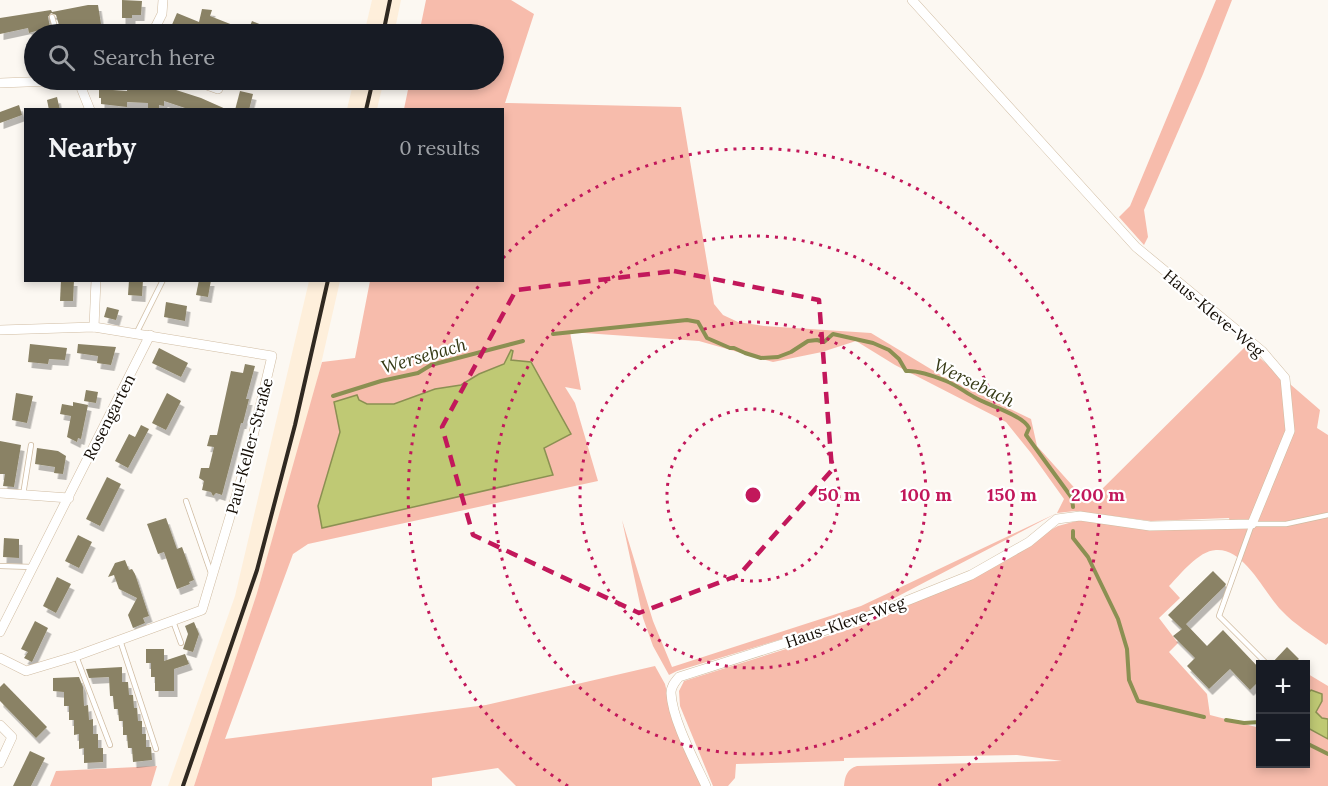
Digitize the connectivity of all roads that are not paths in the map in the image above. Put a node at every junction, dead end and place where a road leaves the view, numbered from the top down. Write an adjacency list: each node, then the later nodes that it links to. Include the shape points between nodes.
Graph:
1 (163, 0): 5 (street)
2 (912, 0): 22 (street, Haus-Kleve-Weg, via 1136,247 1262,351 1285,378 1290,430)
3 (52, 17): 4 (lane)
4 (54, 24)
5 (157, 24)
6 (24, 81): 7 (street)
7 (0, 82)
8 (83, 90): 9 (street)
9 (89, 108)
10 (96, 282): 12 (street)
11 (162, 282): 14 (lane)
12 (94, 327): 13 (street, Paul-Keller-Straße); 14 (street, Paul-Keller-Straße)
13 (0, 330)
14 (136, 333): 15 (street, Paul-Keller-Straße)
15 (150, 335): 19 (street, Rosengarten); 25 (street, Paul-Keller-Straße, via 272,356)
16 (31, 445): 18 (lane)
17 (0, 493): 18 (street)
18 (23, 495): 19 (street)
19 (69, 498): 24 (street, Rosengarten)
20 (186, 501): 25 (lane)
21 (1328, 515): 22 (lane, via 1286,524)
22 (1252, 524): 32 (lane, via 1219,616); 37 (street, Haus-Kleve-Weg, via 1150,525 1080,516 1057,519 1029,542 971,575 864,618 679,677 671,692 675,713)
23 (0, 566): 24 (lane)
24 (33, 567): 27 (street, Rosengarten)
25 (213, 578): 26 (street, Paul-Keller-Straße, via 202,610)
26 (173, 621): 28 (street, Paul-Keller-Straße); 29 (lane)
27 (0, 632)
28 (120, 640): 30 (street, Paul-Keller-Straße); 35 (lane)
29 (181, 643)
30 (76, 656): 31 (street, Paul-Keller-Straße, via 26,671); 34 (lane)
31 (0, 658)
32 (1263, 660)
33 (0, 725): 36 (street, via 12,737)
34 (110, 745)
35 (156, 749)
36 (0, 763)
37 (706, 786)

